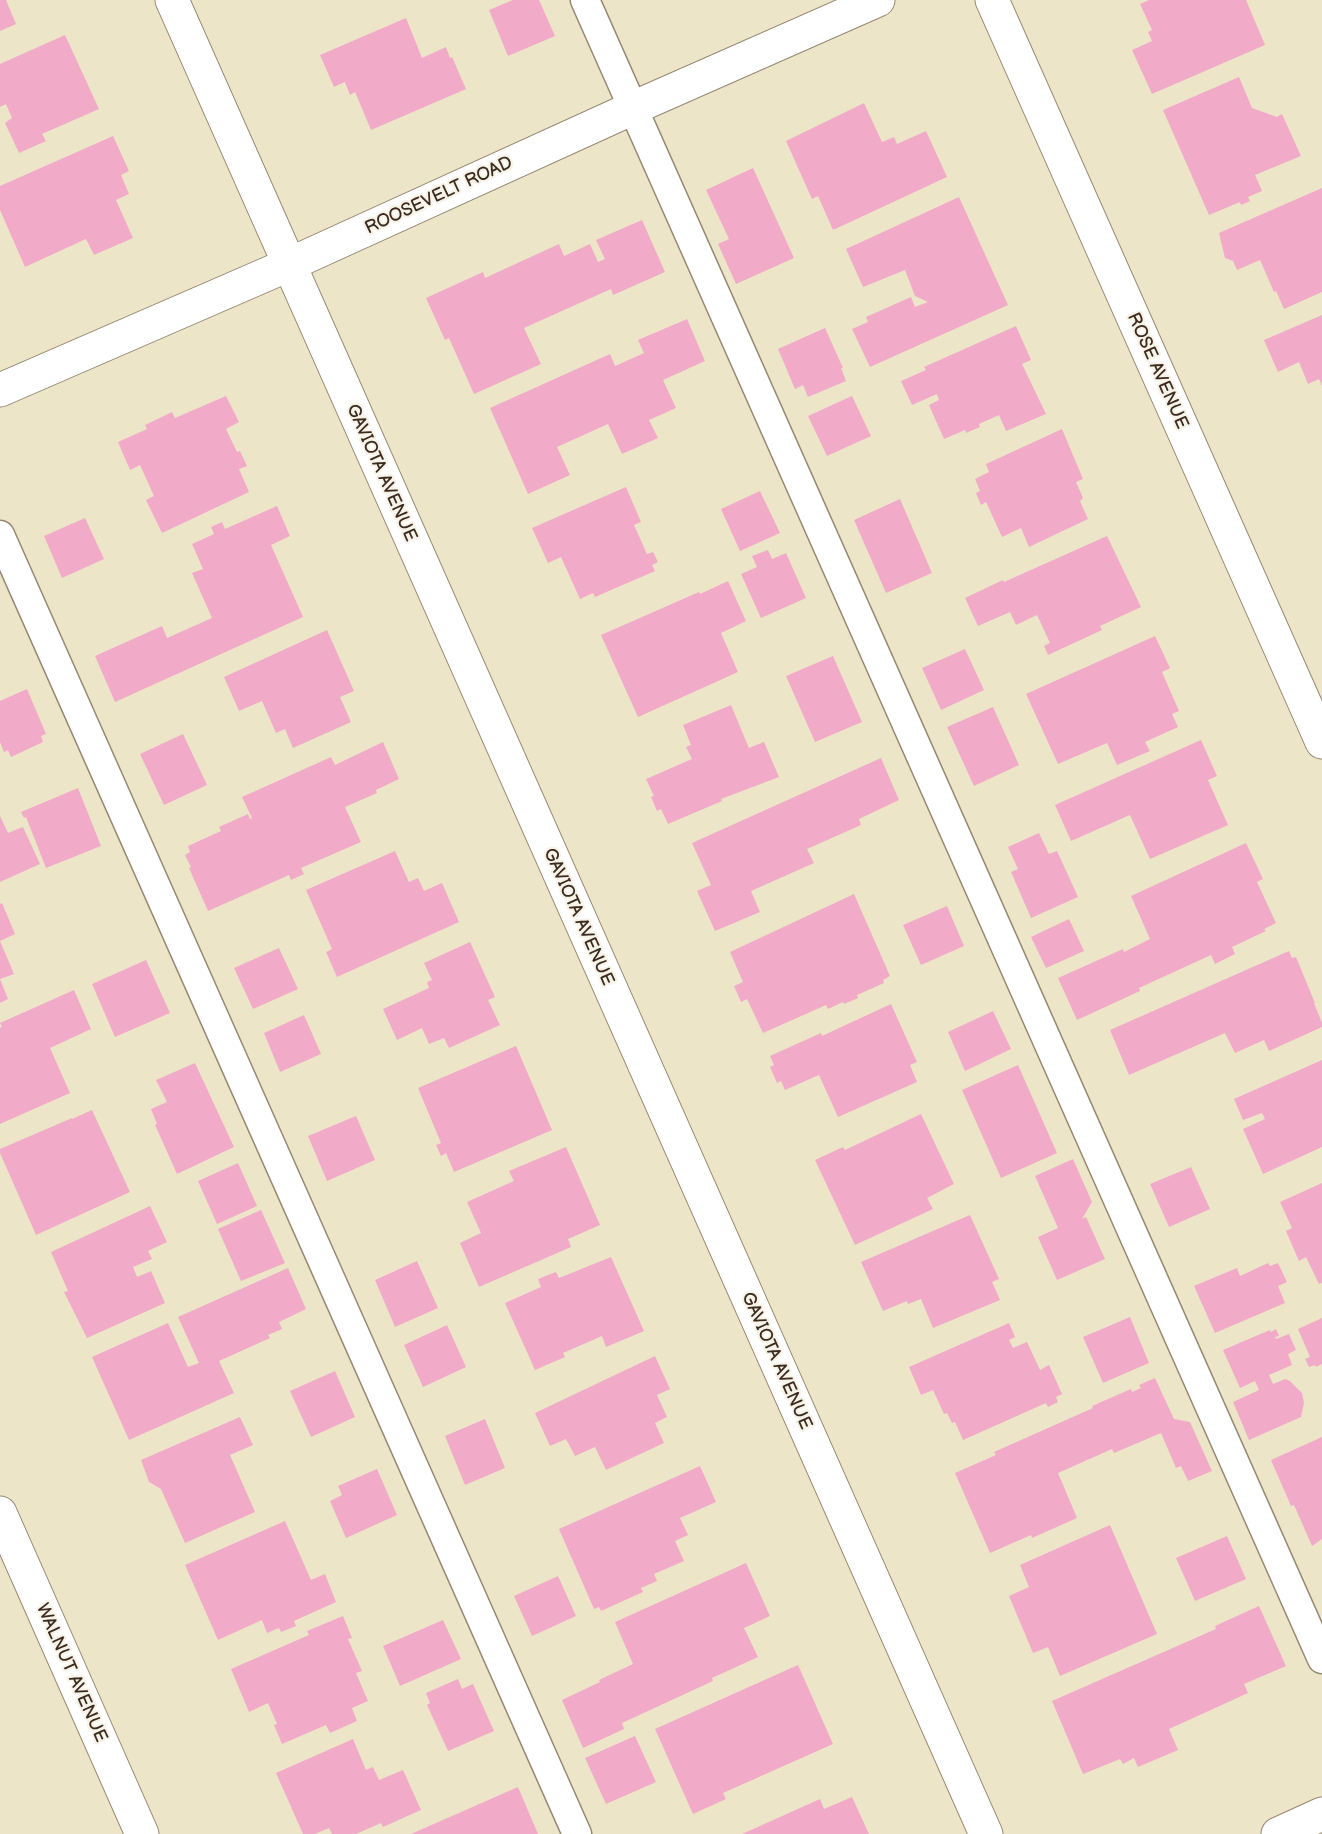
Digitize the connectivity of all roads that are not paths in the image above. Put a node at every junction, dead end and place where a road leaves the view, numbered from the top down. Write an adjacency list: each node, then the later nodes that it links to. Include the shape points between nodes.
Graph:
1 (172, 0): 6 (street, GAVIOTA AVENUE)
2 (585, 0): 5 (lane)
3 (878, 0): 5 (street, ROOSEVELT ROAD)
4 (993, 0): 9 (street, ROSE AVENUE)
5 (633, 108): 6 (street, ROOSEVELT ROAD); 11 (lane)
6 (288, 265): 7 (street, ROOSEVELT ROAD); 15 (street, GAVIOTA AVENUE)
7 (0, 390)
8 (0, 535): 14 (lane)
9 (1322, 742)
10 (0, 1512): 13 (street, WALNUT AVENUE)
11 (1322, 1659)
12 (1322, 1814): 16 (street)
13 (142, 1834)
14 (577, 1834)
15 (986, 1834)
16 (1278, 1834)

